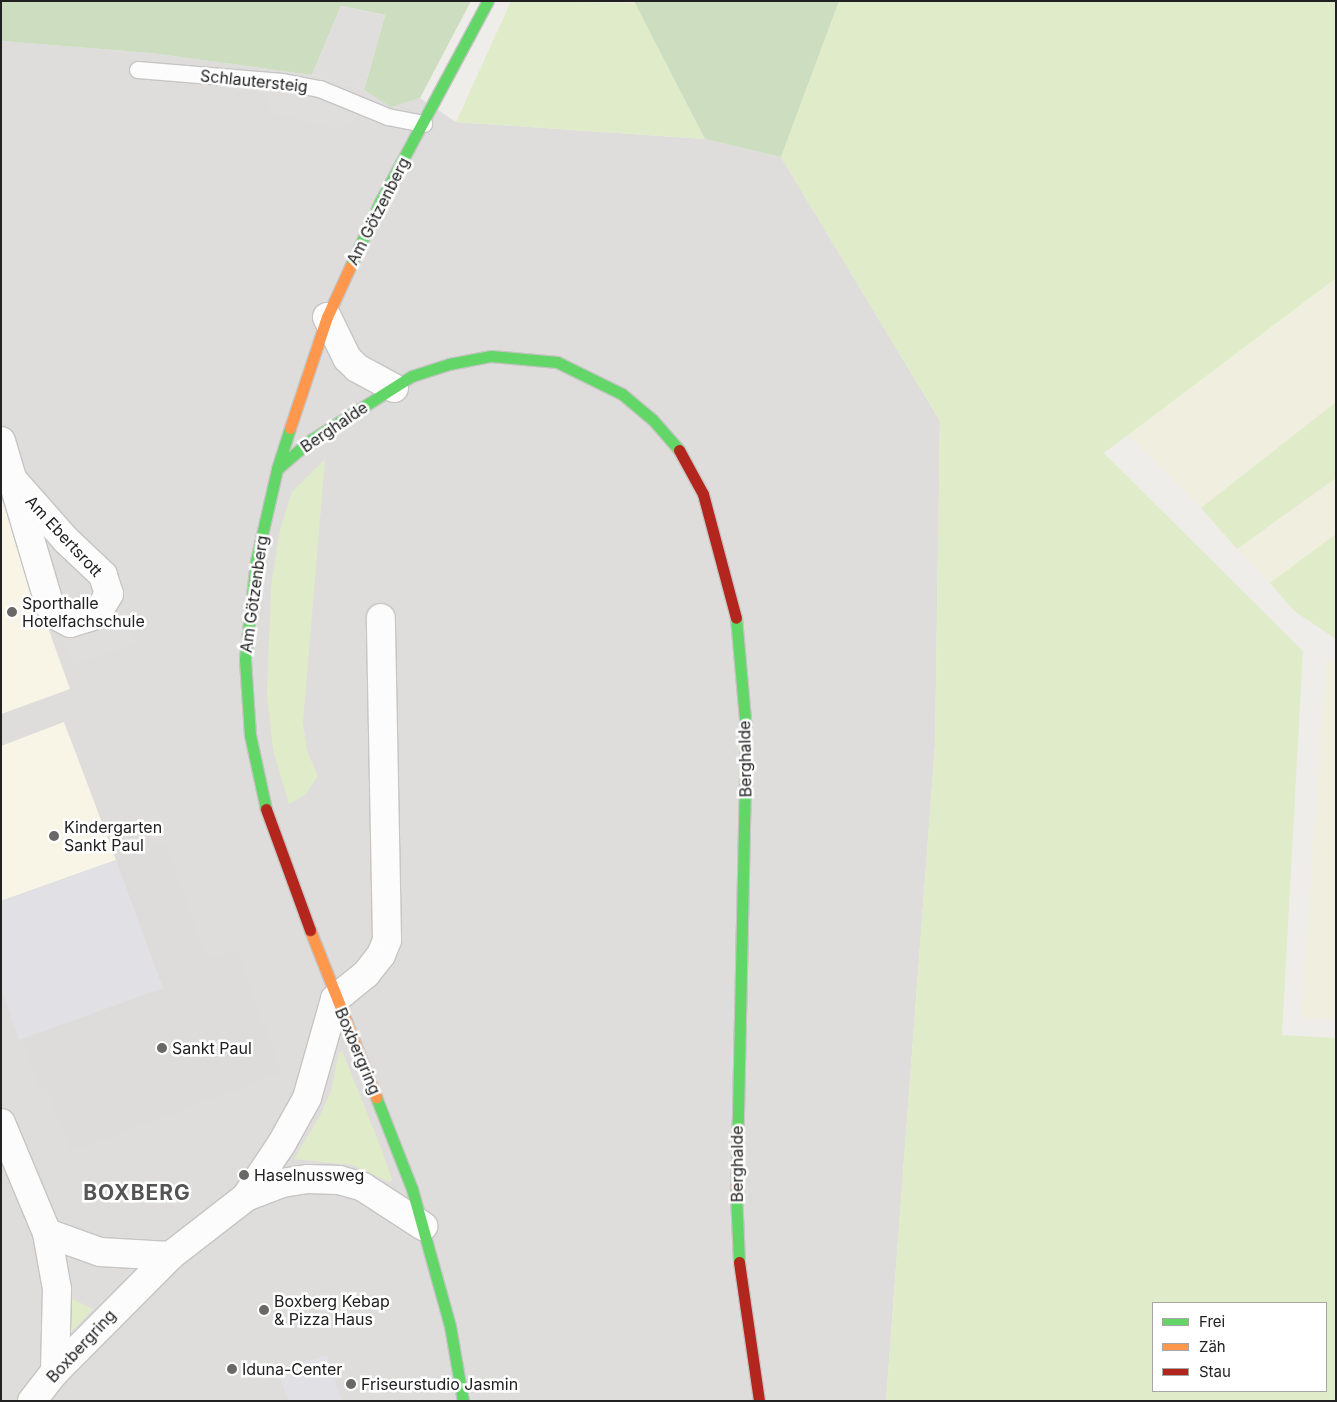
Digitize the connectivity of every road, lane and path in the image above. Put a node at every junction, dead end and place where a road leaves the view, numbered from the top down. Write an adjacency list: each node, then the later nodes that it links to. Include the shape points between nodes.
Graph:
1 (488, 1): 3 (street, Am Götzenberg)
2 (138, 70): 3 (lane, Schlautersteig, via 283,82 320,89 388,117)
3 (424, 124): 4 (street, Am Götzenberg, via 380,202)
4 (327, 317): 5 (street, Berghalde, via 347,358 357,368); 7 (street, Am Götzenberg)
5 (394, 388): 7 (street, Berghalde, via 311,440); 19 (street, Berghalde, via 412,376 449,364 491,356 557,362 621,392 653,420 679,451 703,494 730,585 738,626 746,731 736,1193 740,1273)
6 (1, 441): 8 (street, Am Ebertsrott)
7 (277, 470): 10 (street, Am Götzenberg, via 256,561 246,634 250,735 264,802)
8 (13, 480): 8 (street, Am Ebertsrott, via 55,615 70,622 100,611 109,594 103,575 66,540)
9 (380, 618): 10 (street, via 387,940 381,956 366,974)
10 (335, 999): 12 (street, Boxbergring, via 307,1098 282,1143); 13 (street, Boxbergring, via 388,1124)
11 (1, 1123): 14 (street)
12 (246, 1196): 13 (street, Boxbergring, via 282,1183 308,1179 338,1180 363,1187); 15 (street, Boxbergring)
13 (423, 1226): 18 (street, Boxbergring, via 450,1326)
14 (47, 1233): 15 (street, via 100,1252); 16 (street, via 57,1289)
15 (170, 1256): 16 (street, Boxbergring)
16 (55, 1372): 17 (street, Boxbergring)
17 (32, 1401)
18 (463, 1401)
19 (759, 1401)

